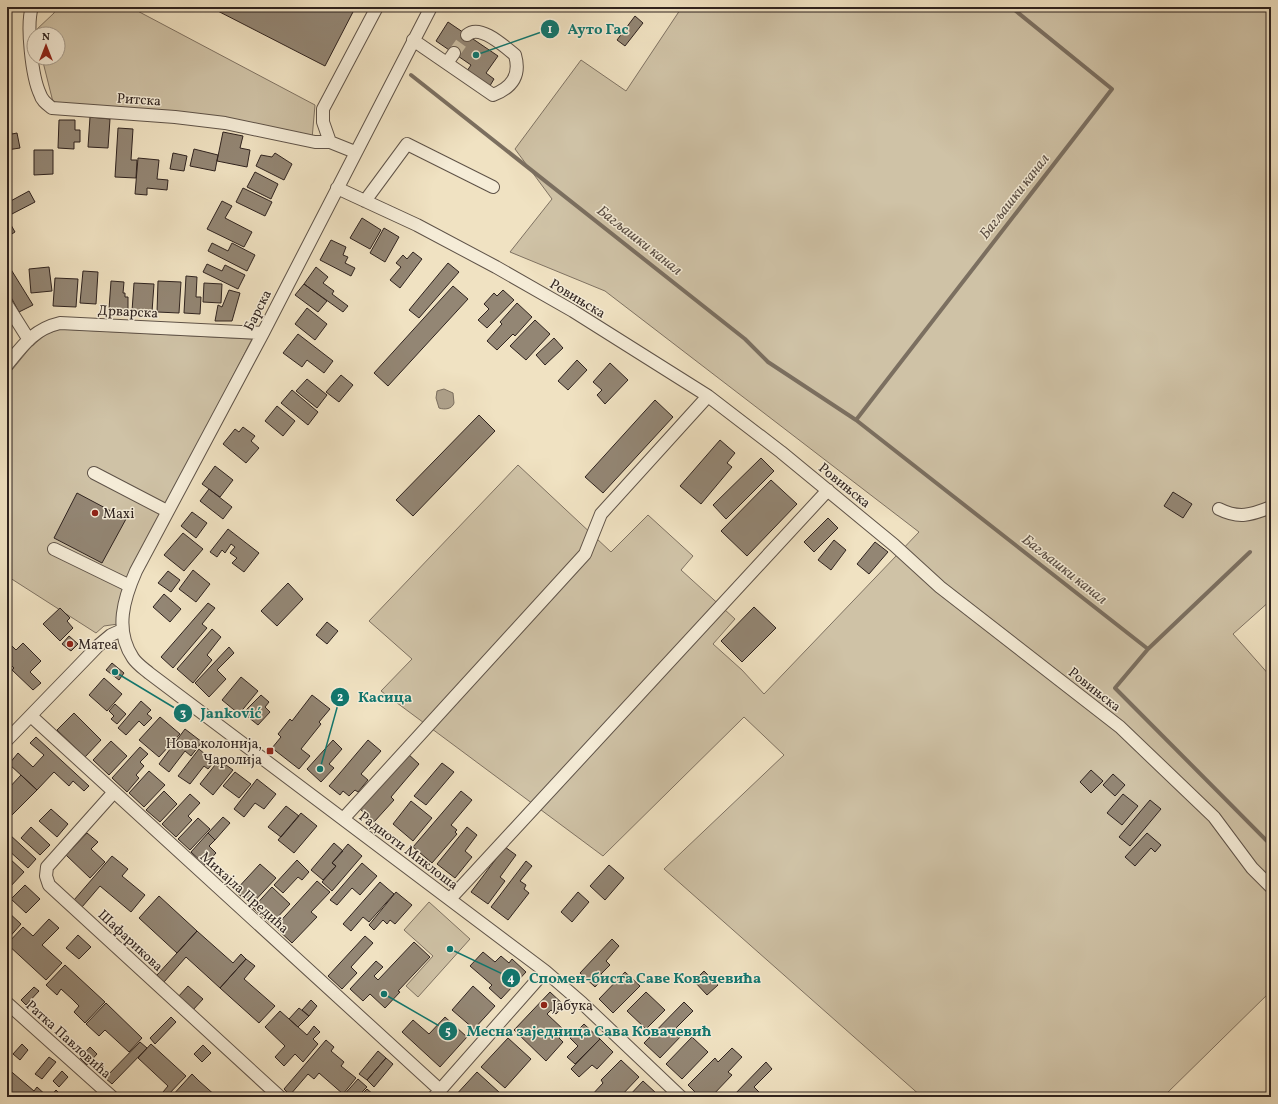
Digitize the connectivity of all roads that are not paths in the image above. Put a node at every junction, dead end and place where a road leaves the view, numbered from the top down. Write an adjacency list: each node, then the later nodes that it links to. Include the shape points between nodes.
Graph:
1 (32, 7): 6 (street, Ритска, via 29,16 30,35 36,82 44,101 52,108 225,123 315,142)
2 (377, 7): 6 (street, via 323,109 323,122)
3 (431, 7): 5 (street, Барска)
4 (467, 35): 5 (street, via 476,31 486,34 516,55 515,78 509,86 493,95 450,58)
5 (413, 40): 7 (street, Барска)
6 (330, 142): 7 (street, Ритска)
7 (355, 152): 9 (street, Барска)
8 (494, 187): 10 (street, via 407,144)
9 (337, 188): 10 (street, Ровињска); 12 (street, Барска)
10 (365, 200): 15 (street, Ровињска, via 496,267 573,311)
11 (7, 305): 13 (street)
12 (263, 333): 13 (street, Дрварска, via 60,323 41,329); 20 (street, Барска)
13 (29, 340): 14 (street, Дрварска)
14 (7, 364)
15 (708, 396): 17 (street, Ровињска); 27 (street, via 601,514 585,554)
16 (94, 473): 20 (street)
17 (828, 490): 28 (street, Ровињска, via 940,587 1120,727 1210,812 1252,868); 29 (street)
18 (1271, 507): 19 (street, via 1243,516 1230,515)
19 (1219, 509)
20 (167, 511): 22 (street, Барска)
21 (54, 549): 22 (street)
22 (130, 586): 23 (street, Барска, via 124,607)
23 (122, 630): 24 (street, via 99,645); 27 (street, Радноти Миклоша, via 133,658 149,673)
24 (31, 716): 25 (street); 26 (street, Михајла Предића)
25 (7, 740)
26 (114, 792): 32 (street, Михајла Предића); 34 (street, Шафарикова, via 47,867 49,885)
27 (343, 819): 29 (street, Радноти Миклоша)
28 (1271, 887)
29 (450, 899): 30 (street, Радноти Миклоша)
30 (545, 971): 32 (street); 35 (street, Радноти Миклоша)
31 (7, 1003): 33 (street, Ратка Павловића)
32 (437, 1094)
33 (112, 1097)
34 (280, 1097)
35 (681, 1097)

